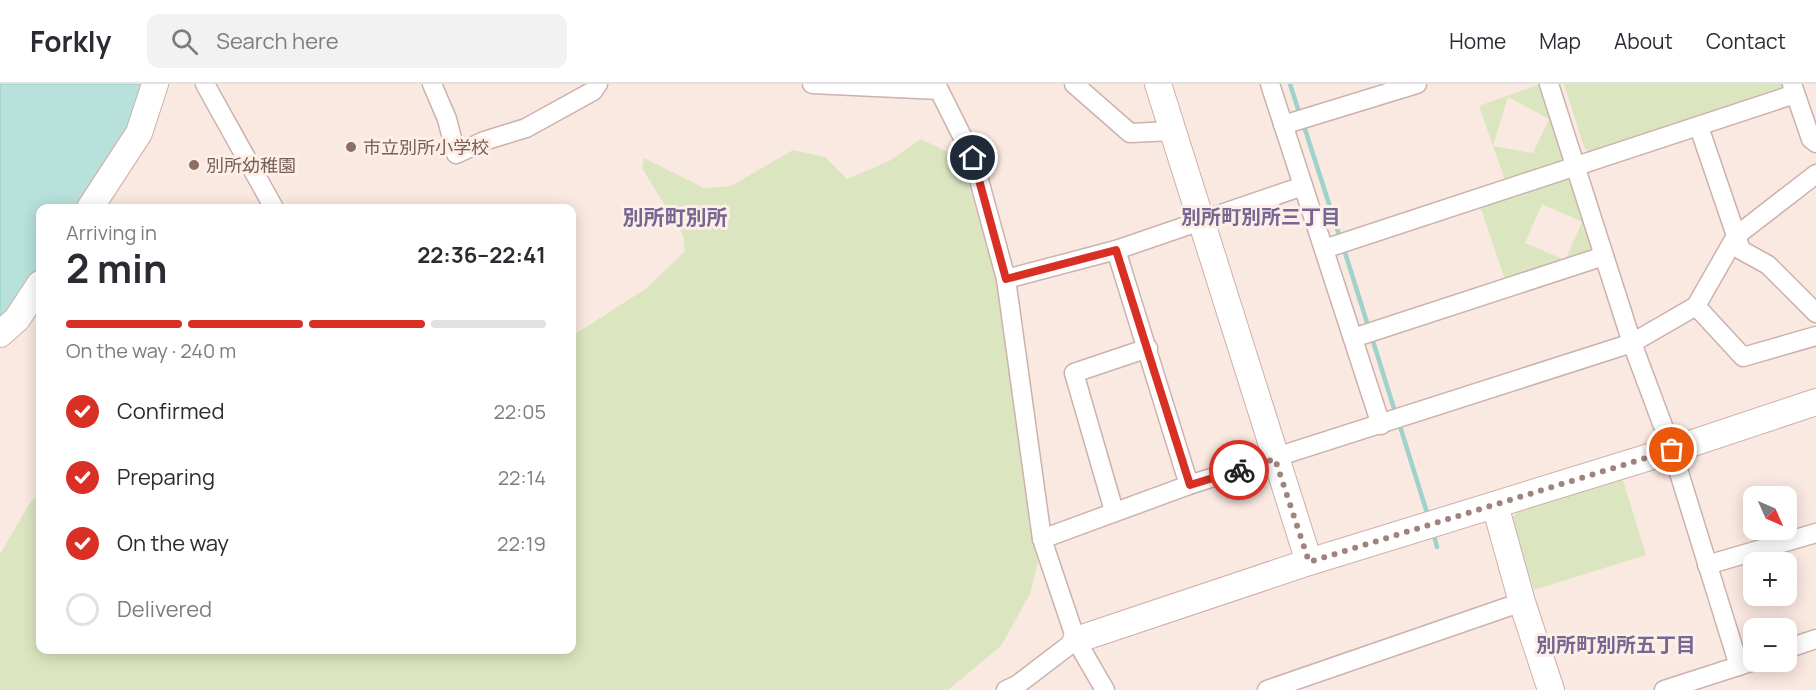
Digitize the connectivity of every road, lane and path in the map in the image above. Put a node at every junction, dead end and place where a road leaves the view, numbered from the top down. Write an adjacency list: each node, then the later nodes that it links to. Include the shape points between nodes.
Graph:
1 (155, 84): 19 (street, via 139,133)
2 (205, 84): 20 (street)
3 (432, 84): 4 (street, via 456,154 526,128 593,91)
4 (598, 84)
5 (812, 84): 26 (street, via 939,90 973,158)
6 (1074, 84): 14 (street, via 1130,133)
7 (1158, 84): 14 (street)
8 (1270, 84): 12 (street)
9 (1417, 84): 12 (street)
10 (1549, 84): 16 (street)
11 (1793, 89): 13 (street); 15 (street, via 1811,139)
12 (1283, 125): 18 (street)
13 (1699, 127): 16 (street); 22 (street)
14 (1172, 131): 21 (street)
15 (1816, 143)
16 (1577, 165): 23 (street); 25 (street)
17 (1816, 174): 22 (street)
18 (1303, 186): 21 (street); 23 (street)
19 (93, 204)
20 (272, 204)
21 (1201, 221): 24 (street); 38 (street)
22 (1736, 236): 28 (street); 29 (street, via 1741,250 1768,265)
23 (1324, 249): 32 (street)
24 (1116, 250): 26 (street); 34 (street)
25 (1604, 256): 32 (street); 33 (street)
26 (1006, 279): 43 (street)
27 (36, 290): 30 (street, via 17,319)
28 (1696, 306): 31 (street, via 1743,357); 33 (street)
29 (1816, 313)
30 (0, 334)
31 (1816, 336)
32 (1353, 338): 36 (street)
33 (1632, 343): 36 (street); 37 (street)
34 (1148, 348): 39 (street); 41 (street, via 1074,373)
35 (1816, 402): 37 (street)
36 (1381, 425): 38 (street)
37 (1672, 450): 40 (street); 45 (street)
38 (1275, 459): 39 (street); 44 (street)
39 (1190, 485): 41 (street)
40 (1495, 505): 44 (street); 46 (street)
41 (1114, 511): 43 (street)
42 (1816, 533): 45 (street)
43 (1041, 539): 48 (street)
44 (1309, 562): 48 (street)
45 (1707, 565): 50 (street)
46 (1522, 602): 54 (street); 55 (street)
47 (1816, 639): 49 (street)
48 (1076, 640): 52 (street); 53 (street)
49 (1797, 645)
50 (1743, 655)
51 (1743, 664): 56 (street)
52 (1006, 690)
53 (1105, 690)
54 (1267, 690)
55 (1551, 690)
56 (1664, 690)

